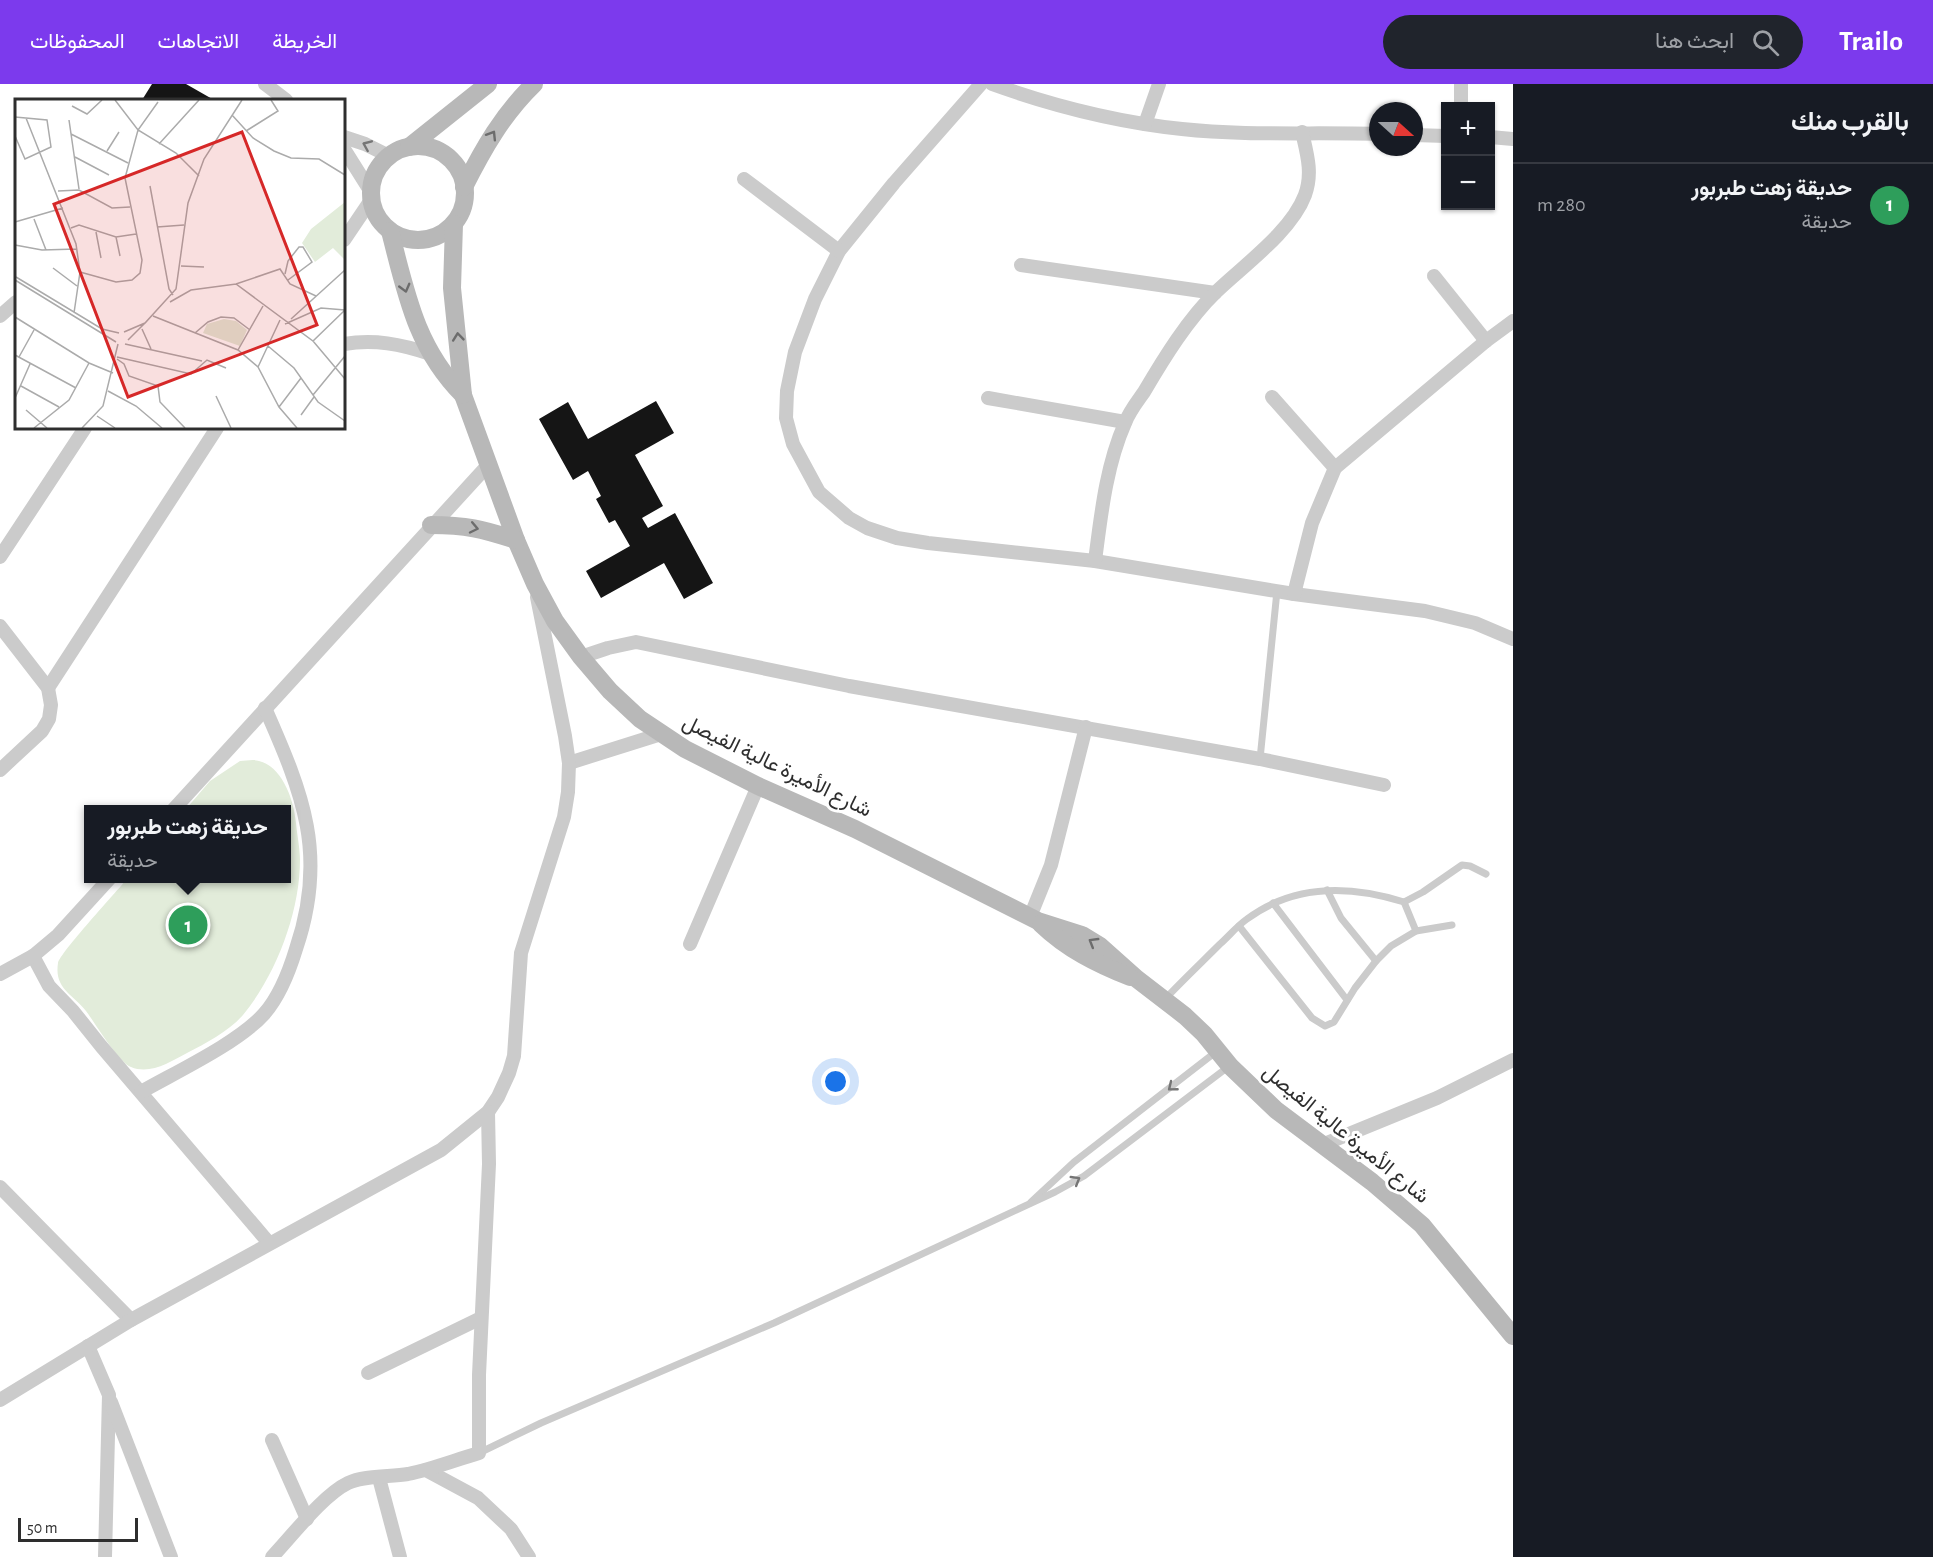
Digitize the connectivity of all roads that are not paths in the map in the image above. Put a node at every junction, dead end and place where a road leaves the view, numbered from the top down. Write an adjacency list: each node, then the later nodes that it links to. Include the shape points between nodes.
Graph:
1 (264, 84): 8 (street)
2 (488, 84): 18 (street)
3 (534, 84): 22 (street, one-way to 3, via 483,148)
4 (981, 84): 27 (street)
5 (992, 84): 10 (street, via 1060,106)
6 (1159, 84): 10 (street)
7 (1461, 84): 9 (street)
8 (285, 99)
9 (1461, 102)
10 (1145, 124): 11 (street, via 1216,132)
11 (1302, 132): 12 (street); 30 (street, via 1310,168 1304,197 1265,248)
12 (1369, 134)
13 (1423, 135): 15 (street)
14 (345, 136): 20 (street, one-way to 14)
15 (1441, 136)
16 (1495, 137): 17 (street)
17 (1513, 138)
18 (409, 147): 20 (street); 22 (street, via 422,146 445,155 458,169)
19 (345, 151): 23 (street)
20 (390, 156): 23 (street, via 376,172)
21 (744, 179): 27 (street)
22 (464, 187): 24 (street, via 461,212)
23 (371, 196): 25 (street, via 377,218); 26 (street)
24 (454, 224): 25 (street, via 438,236 418,240 408,240); 37 (street, شارع الأميرة عالية الفيصل, one-way to 24, via 452,288)
25 (390, 231): 36 (street, شارع الأميرة عالية الفيصل, one-way to 36, via 412,315)
26 (345, 238)
27 (838, 251): 48 (street, via 795,352 787,391 786,418 794,444 819,492 849,518 897,538)
28 (1021, 265): 30 (street)
29 (1434, 276): 34 (street)
30 (1215, 293): 40 (street, via 1179,337)
31 (15, 303): 32 (street)
32 (0, 316)
33 (1513, 321): 34 (street)
34 (1486, 341): 44 (street)
35 (345, 344): 36 (street, via 381,342)
36 (430, 354): 37 (street, شارع الأميرة عالية الفيصل)
37 (463, 395): 43 (street, شارع الأميرة عالية الفيصل)
38 (1272, 397): 44 (street)
39 (988, 398): 40 (street)
40 (1125, 422): 48 (street, via 1103,501)
41 (85, 429): 47 (street)
42 (215, 429): 55 (street)
43 (489, 464): 45 (street); 46 (street, شارع الأميرة عالية الفيصل)
44 (1335, 468): 51 (street, via 1312,522)
45 (431, 525): 46 (street, one-way to 46, via 476,527); 56 (street)
46 (516, 540): 49 (street, شارع الأميرة عالية الفيصل)
47 (0, 557)
48 (1095, 561): 50 (street)
49 (535, 584): 54 (street, شارع الأميرة عالية الفيصل); 60 (street)
50 (1277, 591): 51 (street); 59 (lane)
51 (1294, 594): 53 (street, via 1425,611 1475,623)
52 (0, 626): 55 (street)
53 (1513, 639)
54 (581, 657): 57 (street, via 636,642 849,686); 58 (street, شارع الأميرة عالية الفيصل, via 610,691)
55 (48, 688): 61 (street, via 50,719)
56 (265, 708): 64 (street); 83 (street, via 290,764 308,824 311,863 303,928 278,994 263,1015 235,1038)
57 (1086, 727): 59 (street); 70 (street)
58 (661, 734): 60 (street); 63 (street, شارع الأميرة عالية الفيصل)
59 (1260, 759): 62 (street)
60 (569, 763): 84 (street, via 564,817 521,952 514,1056)
61 (0, 770)
62 (1384, 785)
63 (758, 786): 70 (street, شارع الأميرة عالية الفيصل, via 855,829); 74 (street)
64 (178, 805)
65 (1486, 874): 68 (lane, via 1462,865)
66 (106, 883): 75 (street)
67 (1327, 890): 68 (lane, via 1377,893); 69 (lane, via 1300,893); 76 (lane, via 1341,918)
68 (1404, 902): 73 (lane)
69 (1273, 903): 72 (lane); 79 (lane)
70 (1034, 919): 78 (street, شارع الأميرة عالية الفيصل, via 1100,945)
71 (1452, 925): 73 (lane)
72 (1239, 926): 78 (lane); 79 (lane, via 1320,1024 1334,1022)
73 (1416, 932): 76 (lane, via 1391,946)
74 (690, 944)
75 (33, 956): 77 (street); 83 (street, via 49,986)
76 (1376, 961): 79 (lane)
77 (0, 974)
78 (1165, 999): 80 (street, شارع الأميرة عالية الفيصل)
79 (1347, 1000)
80 (1217, 1051): 82 (street, شارع الأميرة عالية الفيصل); 87 (lane, one-way to 87, via 1074,1162)
81 (1513, 1060): 85 (street, via 1437,1098)
82 (1230, 1066): 85 (street, شارع الأميرة عالية الفيصل, via 1276,1110); 87 (lane, one-way to 82, via 1084,1176)
83 (141, 1092): 88 (street)
84 (488, 1112): 88 (street, via 441,1150); 89 (street)
85 (1322, 1145): 91 (street, شارع الأميرة عالية الفيصل, via 1422,1225)
86 (0, 1187): 90 (street)
87 (1025, 1208): 97 (lane)
88 (269, 1243): 90 (street)
89 (481, 1318): 93 (street); 97 (street)
90 (131, 1320): 92 (street)
91 (1513, 1336)
92 (88, 1346): 94 (street); 95 (street)
93 (368, 1373)
94 (109, 1395): 101 (street); 102 (street)
95 (0, 1400)
96 (272, 1440): 100 (street)
97 (479, 1453): 98 (street)
98 (426, 1470): 99 (street); 105 (street, via 478,1498 511,1529)
99 (379, 1478): 100 (street, via 347,1483); 104 (street)
100 (307, 1519): 103 (street)
101 (105, 1557)
102 (171, 1557)
103 (272, 1557)
104 (400, 1557)
105 (529, 1557)

